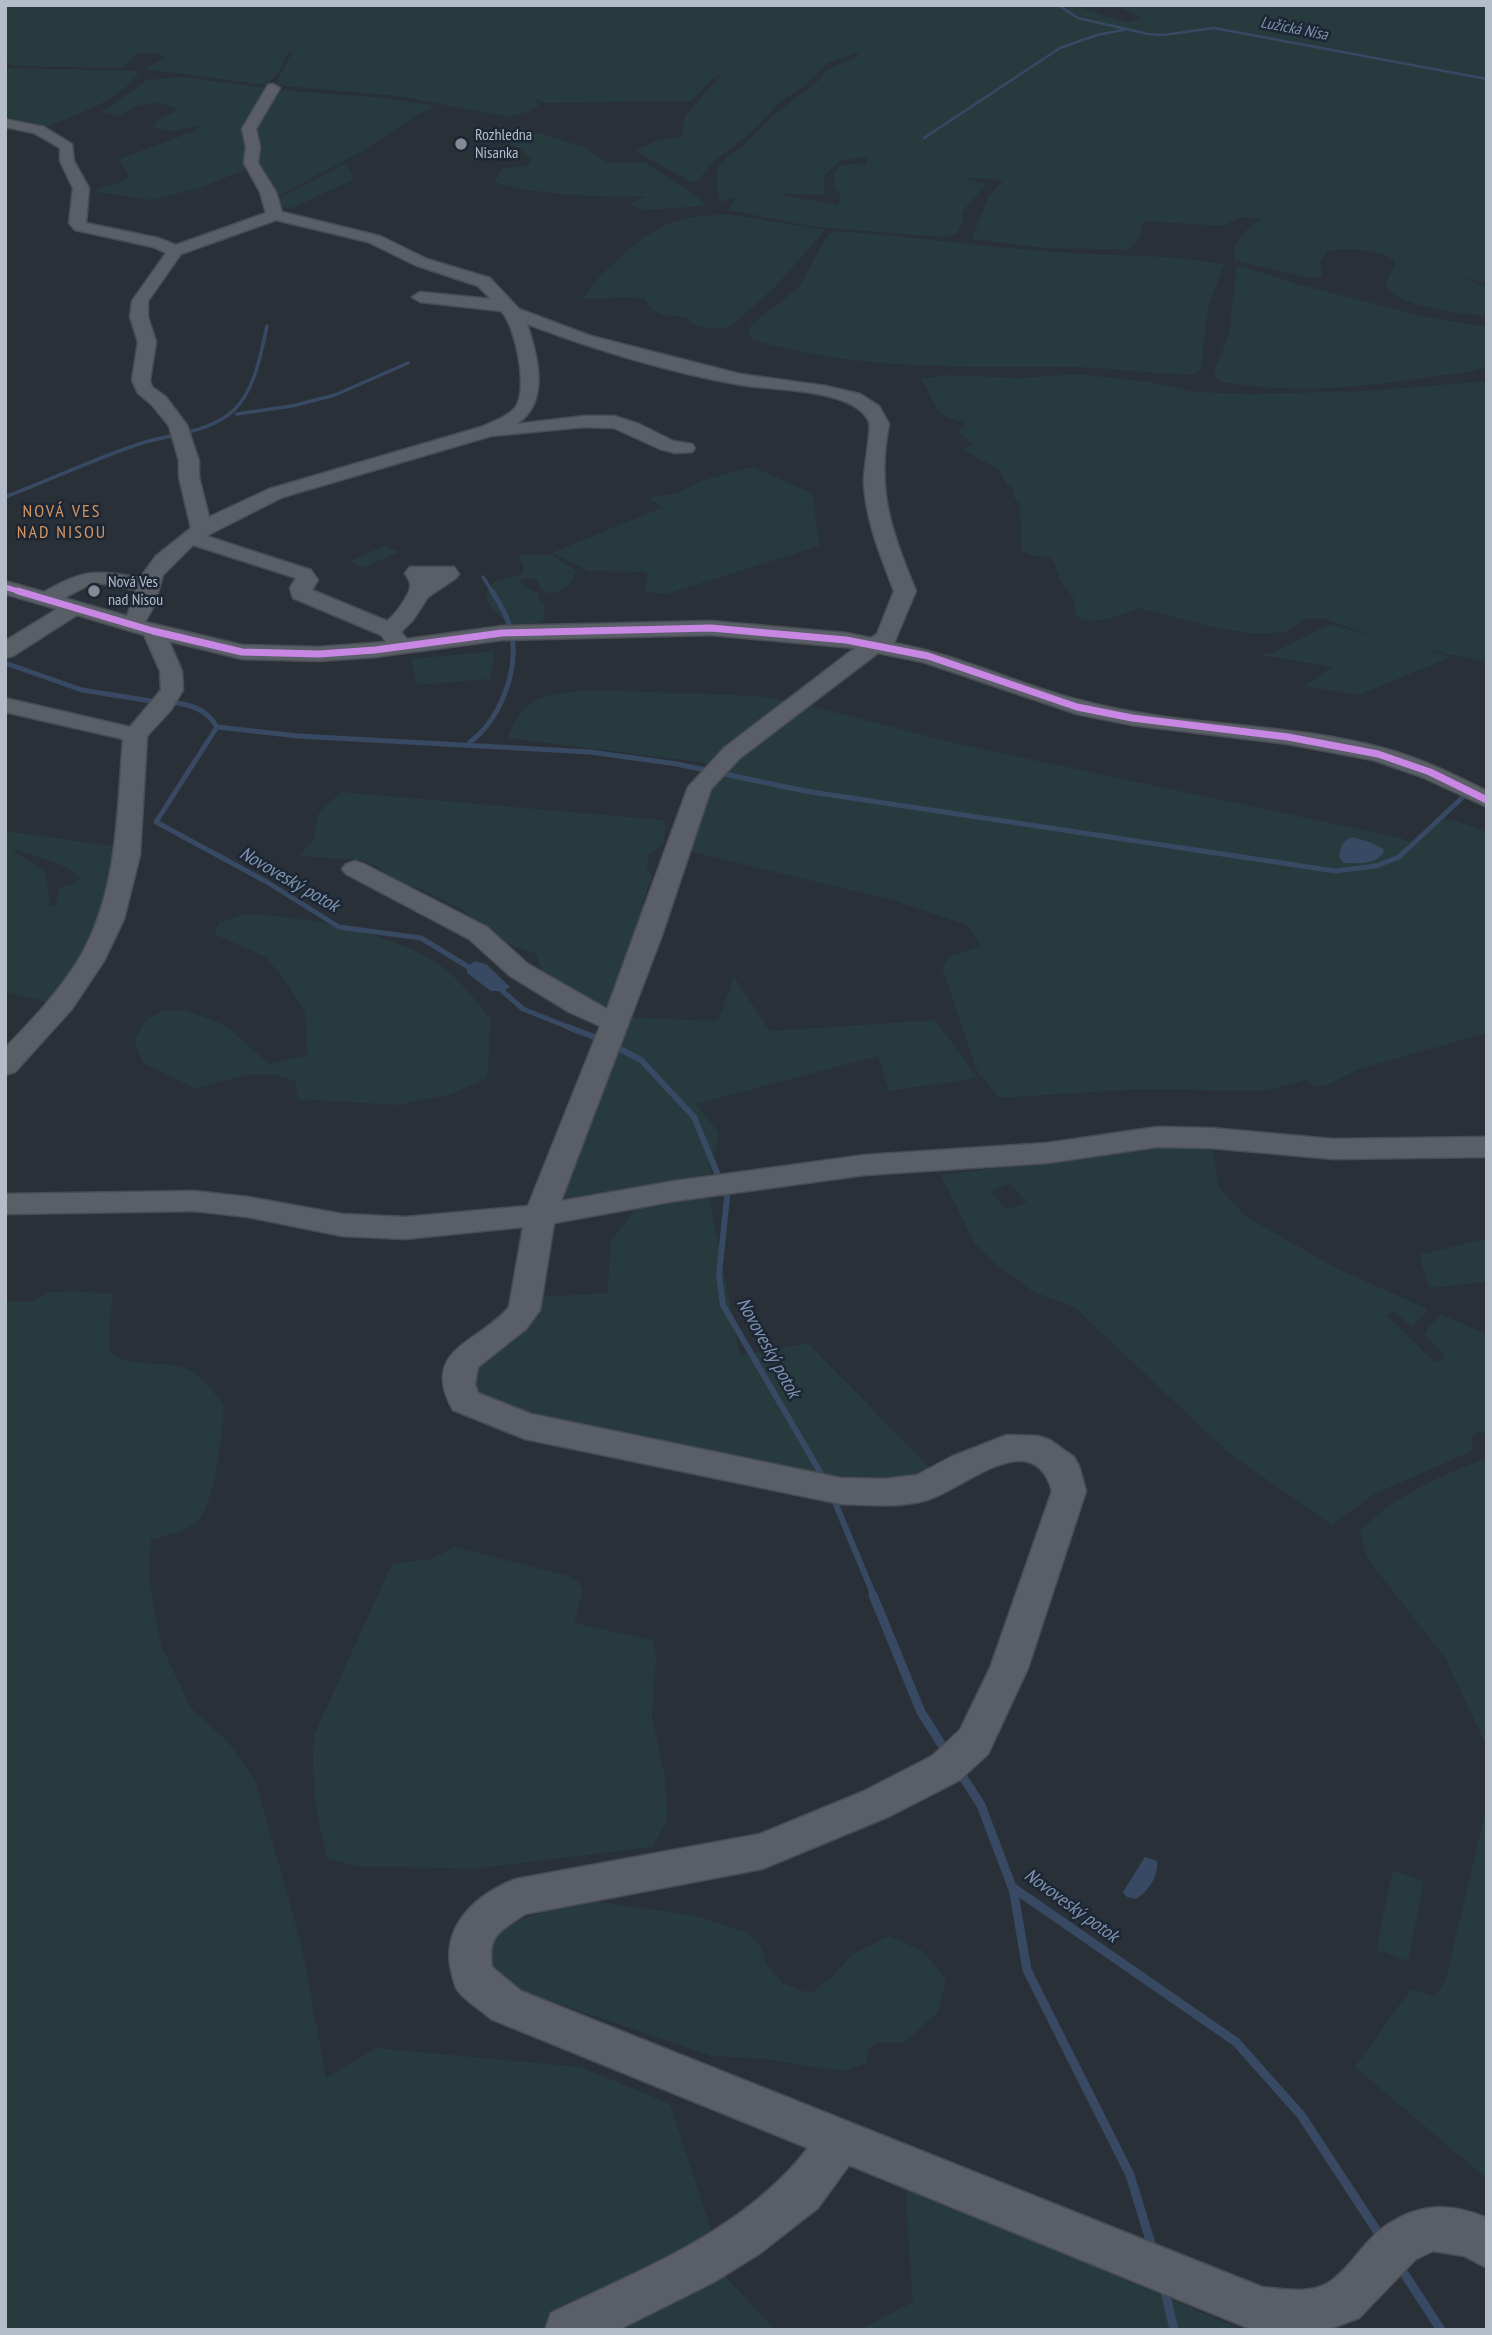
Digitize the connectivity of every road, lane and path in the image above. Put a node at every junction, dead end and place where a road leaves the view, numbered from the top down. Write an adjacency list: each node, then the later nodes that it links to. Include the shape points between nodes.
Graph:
1 (273, 88): 3 (street, via 249,129 251,163)
2 (5, 123): 4 (street, via 40,129 67,147 67,161 81,188 80,227 158,243)
3 (275, 215): 4 (street); 6 (street, via 374,239 421,262 476,278)
4 (175, 251): 9 (street, via 140,301 139,317 147,342 141,380 178,425 190,461)
5 (420, 298): 6 (street)
6 (518, 317): 7 (street, via 529,399 519,414); 17 (street, via 652,359 740,379 827,391 853,398 872,410 880,424 872,471 876,494 888,547 905,591 887,638)
7 (486, 431): 8 (street, via 617,423 662,446); 9 (street, via 276,493)
8 (685, 448)
9 (196, 535): 10 (street, via 172,550); 16 (street, via 304,574 307,580 301,593)
10 (147, 585): 13 (street, via 100,577 84,579); 15 (street)
11 (5, 587): 13 (street)
12 (421, 591): 16 (street)
13 (46, 599): 14 (street)
14 (75, 607): 15 (street); 18 (street)
15 (143, 628): 16 (street, via 242,652 319,654); 20 (street, via 171,671 172,690)
16 (395, 639): 17 (street, via 711,628)
17 (876, 645): 21 (street, via 928,656 1077,707 1377,754 1430,772); 23 (street, via 732,753 701,786)
18 (5, 650)
19 (5, 705): 20 (street)
20 (135, 736): 24 (street, via 127,855 111,919 62,1003)
21 (1487, 800)
22 (355, 870): 23 (street, via 478,933 519,970)
23 (615, 1023): 27 (street)
24 (5, 1066)
25 (1487, 1147): 27 (street, via 1333,1149 1157,1137 1047,1153 866,1165)
26 (5, 1203): 27 (street, via 194,1201 248,1206 342,1226 405,1228)
27 (540, 1215): 28 (street, via 524,1310 518,1321 487,1339 460,1366 457,1380 465,1401 487,1412 525,1426 841,1491 923,1488 1007,1448 1038,1449 1062,1466 1069,1490 1009,1668 974,1742 946,1768 876,1804 762,1851 516,1897 484,1919 467,1946 473,1977 506,2005)
28 (841, 2140): 29 (street, via 1262,2310 1299,2314 1343,2302 1400,2243 1432,2228 1473,2235); 30 (street, via 802,2192 743,2238 698,2266)
29 (1487, 2245)
30 (568, 2330)

